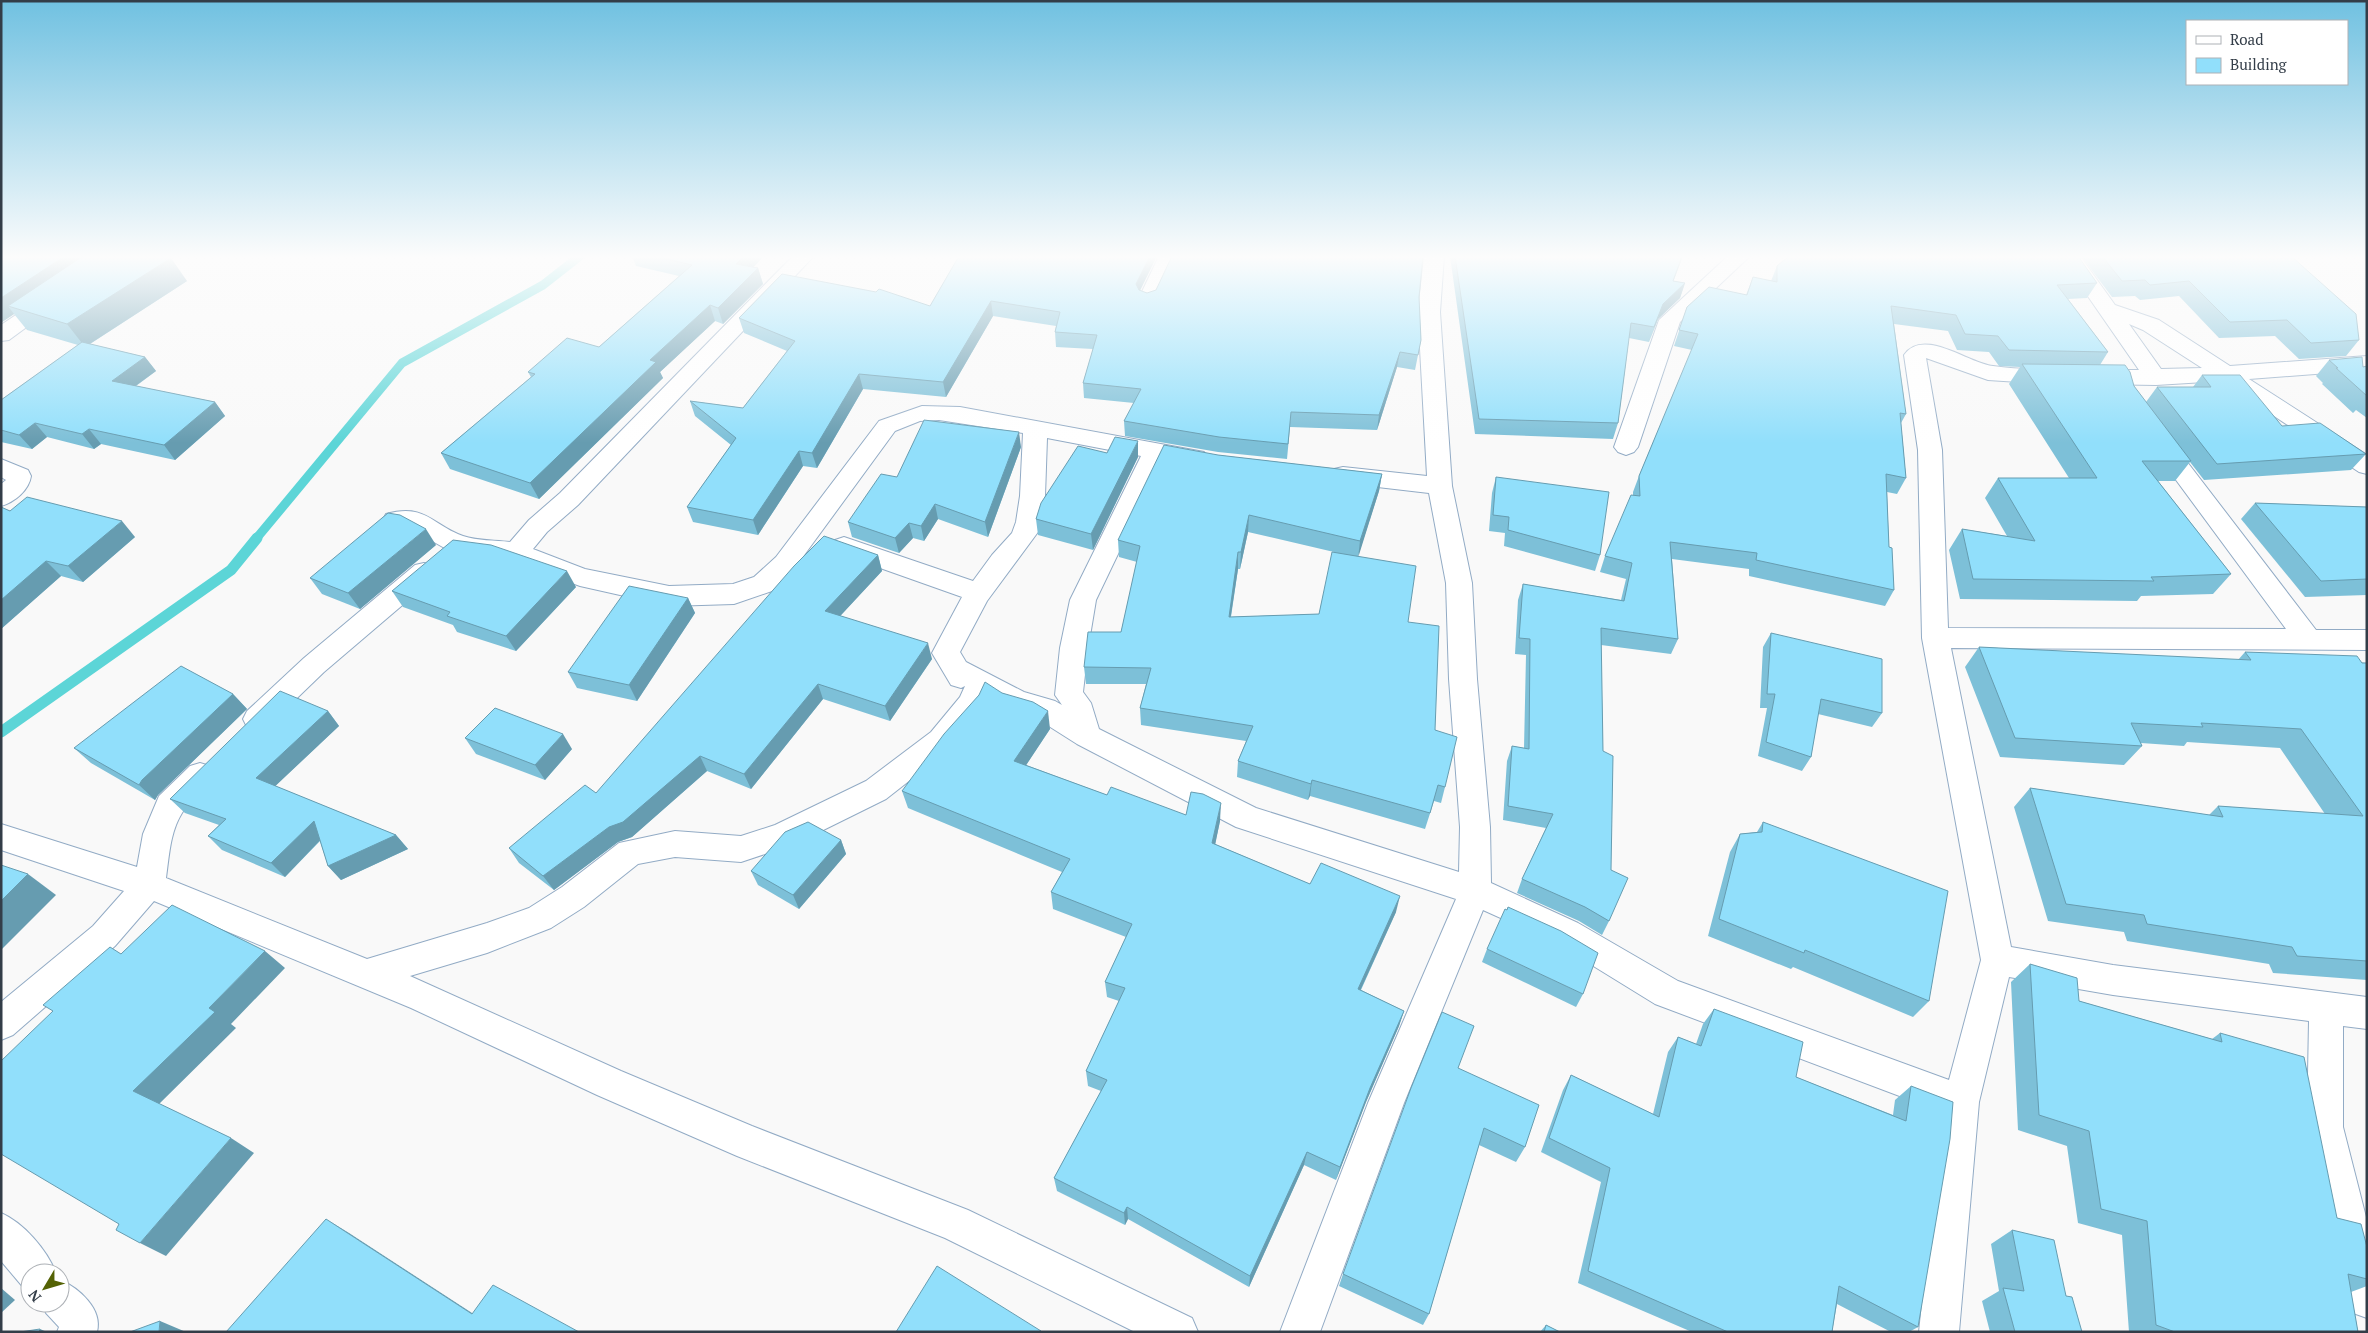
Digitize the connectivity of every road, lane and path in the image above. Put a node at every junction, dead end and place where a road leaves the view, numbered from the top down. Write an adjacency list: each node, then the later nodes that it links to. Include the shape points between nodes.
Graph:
1 (26, 318): 7 (street)
2 (744, 318): 24 (street)
3 (1429, 318): 19 (street)
4 (1672, 318): 13 (street)
5 (2111, 318): 10 (street)
6 (2132, 318): 9 (street, via 2150,325)
7 (1, 335)
8 (2367, 363): 9 (street)
9 (2226, 375): 10 (street); 16 (street)
10 (2141, 385): 26 (street, via 1988,373 1935,353 1920,350 1915,355 1930,450)
11 (2146, 423): 27 (street)
12 (1035, 429): 14 (street); 22 (street, via 930,411 910,415 887,426); 25 (street, via 1030,513 1025,533)
13 (1626, 447)
14 (1155, 451): 15 (street); 30 (street, via 1083,600 1069,695 1077,702)
15 (1218, 462)
16 (2367, 466)
17 (1, 467): 20 (street, via 19,476 18,483)
18 (1324, 473): 19 (street)
19 (1440, 486): 35 (street, via 1459,583 1475,828)
20 (1, 498)
21 (395, 520): 23 (street, via 416,520)
22 (807, 533): 24 (street, via 763,584 734,594 669,596 580,577); 25 (street)
23 (456, 544): 24 (street); 31 (street, via 314,665)
24 (516, 552)
25 (978, 593): 29 (street, via 946,653 961,677 966,673)
26 (1935, 638): 27 (street); 36 (street)
27 (2308, 639): 28 (street)
28 (2367, 640)
29 (981, 682): 30 (street, via 1016,702 1045,709); 37 (street, via 971,704 941,740 876,790 784,835 741,849 674,844 630,852 573,897 540,918)
30 (1087, 736): 35 (street, via 1247,818)
31 (236, 739)
32 (215, 760): 34 (street, via 170,805 158,834)
33 (1, 837): 34 (street)
34 (149, 885): 37 (street); 40 (street, via 104,936)
35 (1475, 891): 41 (street, via 1567,933 1667,993); 48 (street, via 1386,1103)
36 (1997, 960): 38 (street, via 2113,980); 41 (street)
37 (366, 974): 47 (street, via 679,1113 955,1223)
38 (2326, 1008): 39 (street); 44 (street, via 2325,1127)
39 (2367, 1013)
40 (1, 1024)
41 (1961, 1102): 49 (street)
42 (1, 1232): 43 (street)
43 (28, 1263)
44 (2367, 1298)
45 (70, 1310): 46 (street, via 80,1322)
46 (78, 1332)
47 (1178, 1332)
48 (1300, 1332)
49 (1939, 1332)

